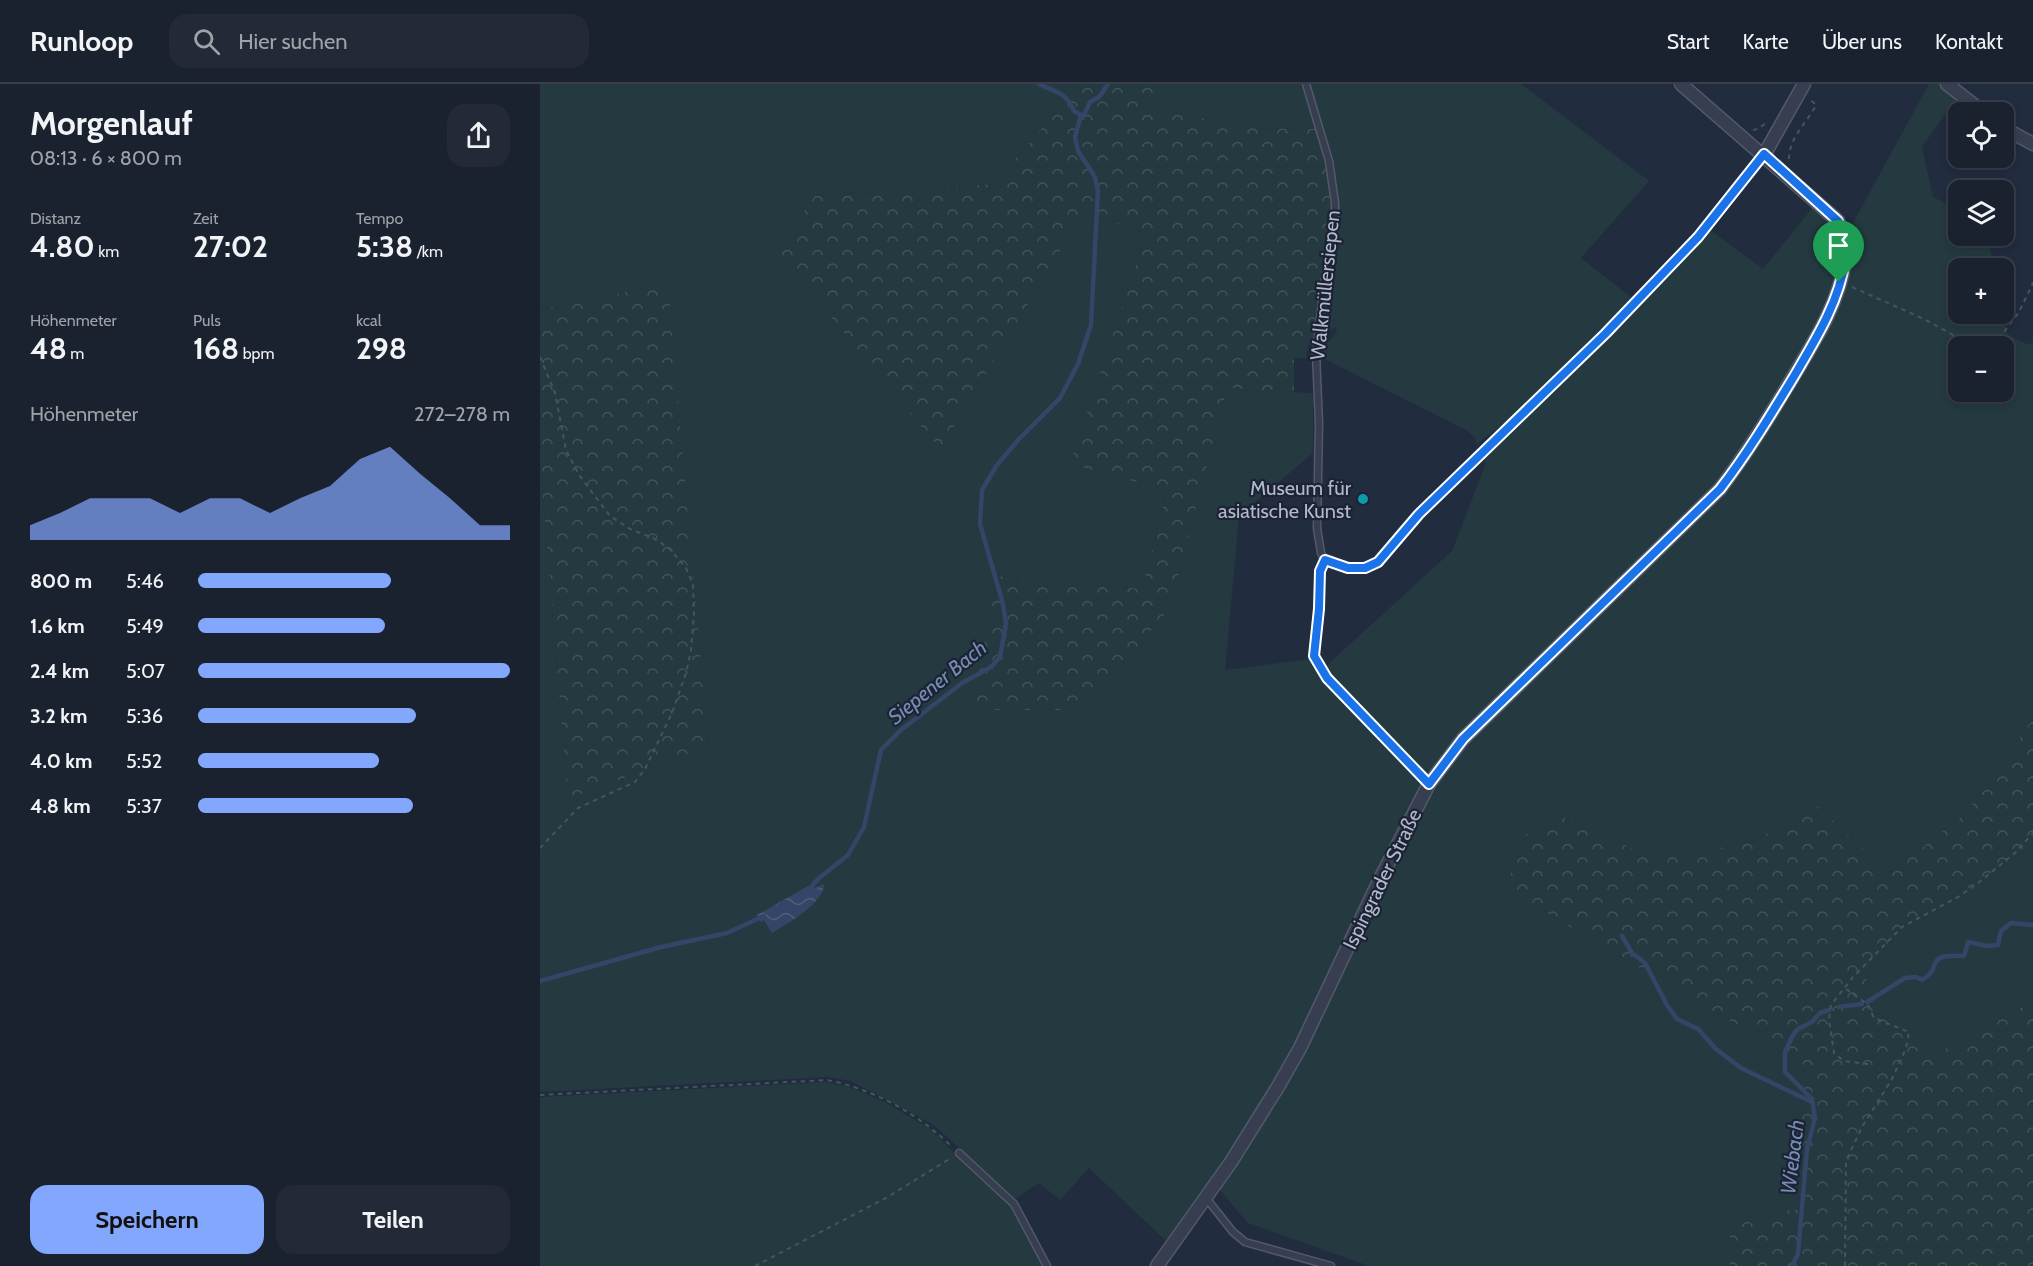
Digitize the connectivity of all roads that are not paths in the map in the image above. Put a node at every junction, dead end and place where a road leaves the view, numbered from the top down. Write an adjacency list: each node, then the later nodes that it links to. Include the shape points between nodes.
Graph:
1 (1306, 84): 9 (lane, Walkmüllersiepen, via 1329,161 1335,203 1316,352 1317,528)
2 (1681, 84): 8 (street, Ispingrader Straße)
3 (1804, 84): 8 (street)
4 (1947, 84): 5 (street)
5 (1970, 102)
6 (2014, 134): 7 (street)
7 (2033, 144)
8 (1764, 154): 9 (lane, via 1698,237 1605,334 1419,514 1378,562 1365,568 1348,568); 10 (street, Ispingrader Straße, via 1838,221 1844,232 1845,261 1830,308 1813,343 1755,442 1720,489 1463,739)
9 (1325, 560): 10 (lane, via 1320,571 1314,656 1327,678)
10 (1429, 784): 12 (street, Ispingrader Straße, via 1300,1048)
11 (959, 1154): 13 (lane, via 1014,1204)
12 (1206, 1197): 14 (street, Ispingrader Straße); 15 (lane, via 1245,1242)
13 (1047, 1266)
14 (1156, 1266)
15 (1330, 1266)

